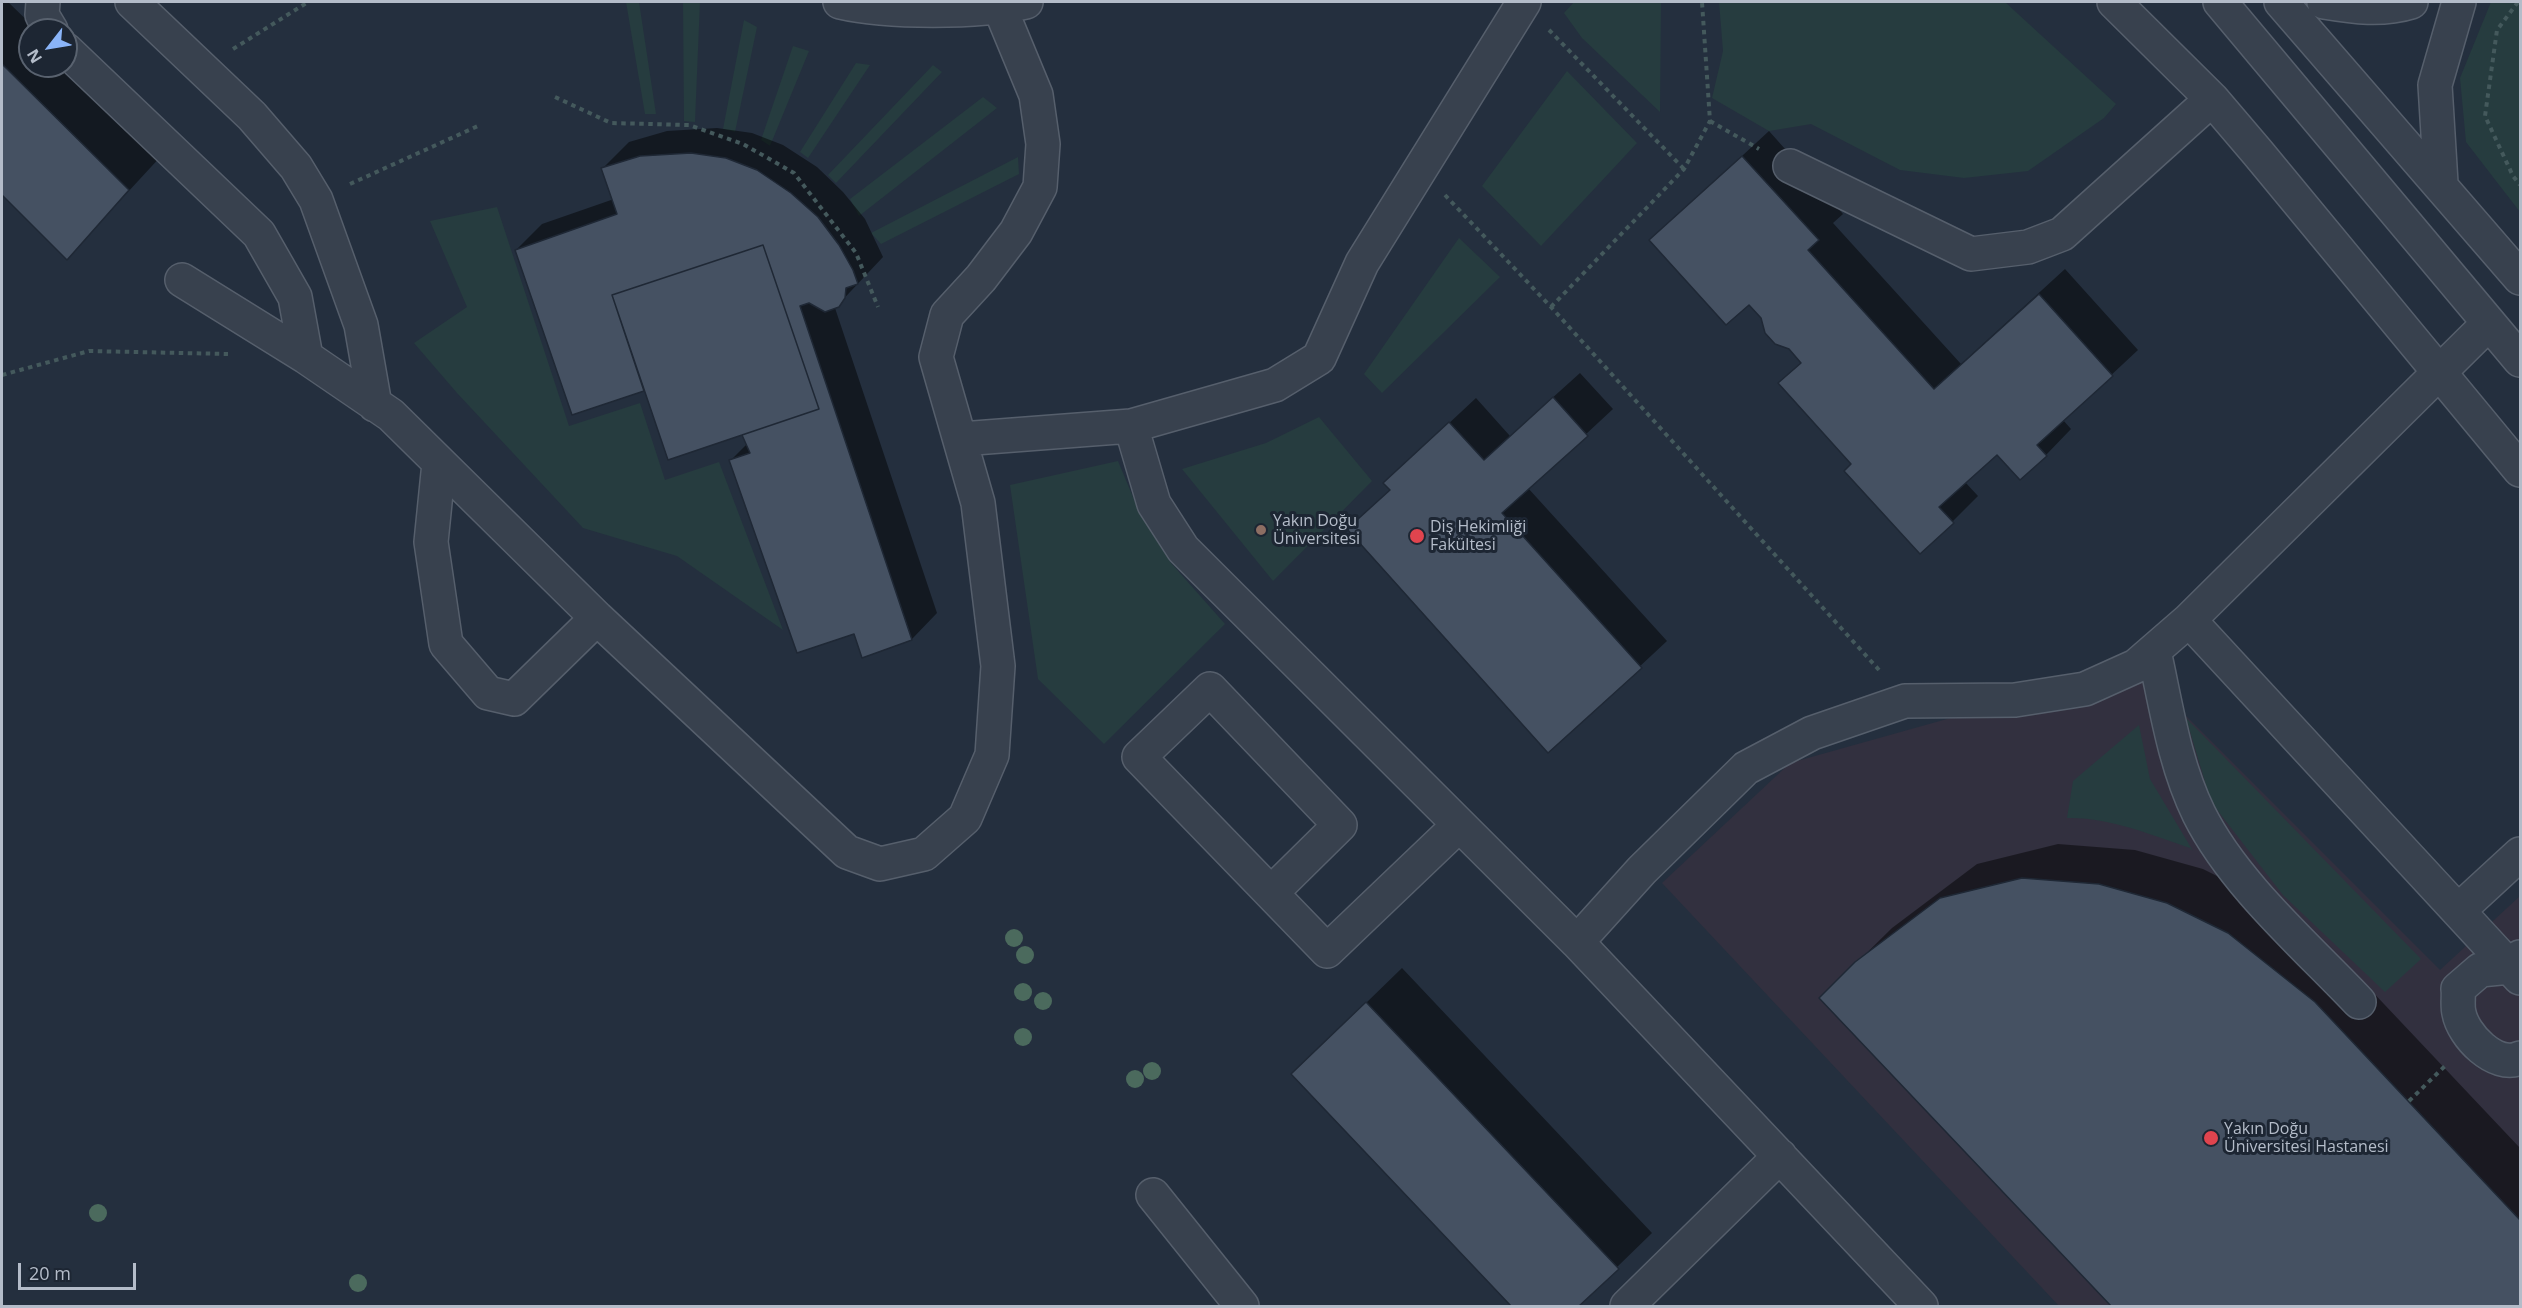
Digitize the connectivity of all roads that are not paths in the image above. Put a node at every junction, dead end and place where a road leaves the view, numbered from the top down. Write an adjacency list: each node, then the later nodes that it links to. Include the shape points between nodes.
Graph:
1 (43, 2): 12 (street)
2 (132, 2): 23 (street, via 252,116 296,167 316,200 361,325)
3 (840, 2): 11 (street, via 869,9)
4 (1524, 2): 24 (street, via 1362,263 1319,358 1275,385)
5 (2114, 2): 14 (street)
6 (2220, 2): 19 (street)
7 (2281, 2): 16 (street)
8 (2324, 2): 9 (street, via 2364,8)
9 (2411, 2)
10 (2459, 2): 16 (street, via 2435,86)
11 (1013, 5): 25 (street, via 1036,95 1043,144 1040,187 1016,232 947,315 936,357)
12 (44, 18)
13 (78, 61): 20 (street, via 259,234 296,297)
14 (2212, 99): 15 (street, via 2062,234 2028,247 1971,254); 22 (street)
15 (1790, 166)
16 (2441, 183): 17 (street)
17 (2520, 278)
18 (182, 280): 20 (street)
19 (2489, 323): 21 (street); 22 (street)
20 (306, 357): 23 (street)
21 (2520, 360)
22 (2439, 373): 27 (street); 29 (street)
23 (375, 405): 26 (street, via 391,415)
24 (1131, 426): 25 (street); 31 (street, via 1154,504 1183,549)
25 (961, 439): 28 (street, via 978,503 998,666 992,755 965,818 924,854 880,864 847,852)
26 (439, 463): 28 (street); 28 (street, via 431,542 446,644 488,693 514,699)
27 (2520, 470)
28 (597, 618)
29 (2189, 620): 30 (street); 34 (street)
30 (2154, 651): 35 (street, via 2136,666 2085,689 2015,700 1905,700 1812,733 1746,768 1642,870); 37 (street, via 2178,757 2199,814 2233,869)
31 (1459, 825): 33 (street, via 1327,951); 35 (street)
32 (2520, 854): 34 (street)
33 (1271, 893): 33 (street, via 1139,757 1210,689 1340,825)
34 (2458, 911): 36 (street)
35 (1577, 942): 39 (street)
36 (2517, 967): 38 (street, via 2480,970 2458,989 2459,1013 2472,1040 2491,1055 2514,1061)
37 (2359, 1002)
38 (2520, 1058)
39 (1780, 1156): 41 (street); 43 (street)
40 (1153, 1195): 42 (street)
41 (1642, 1301)
42 (1242, 1306)
43 (1921, 1306)

